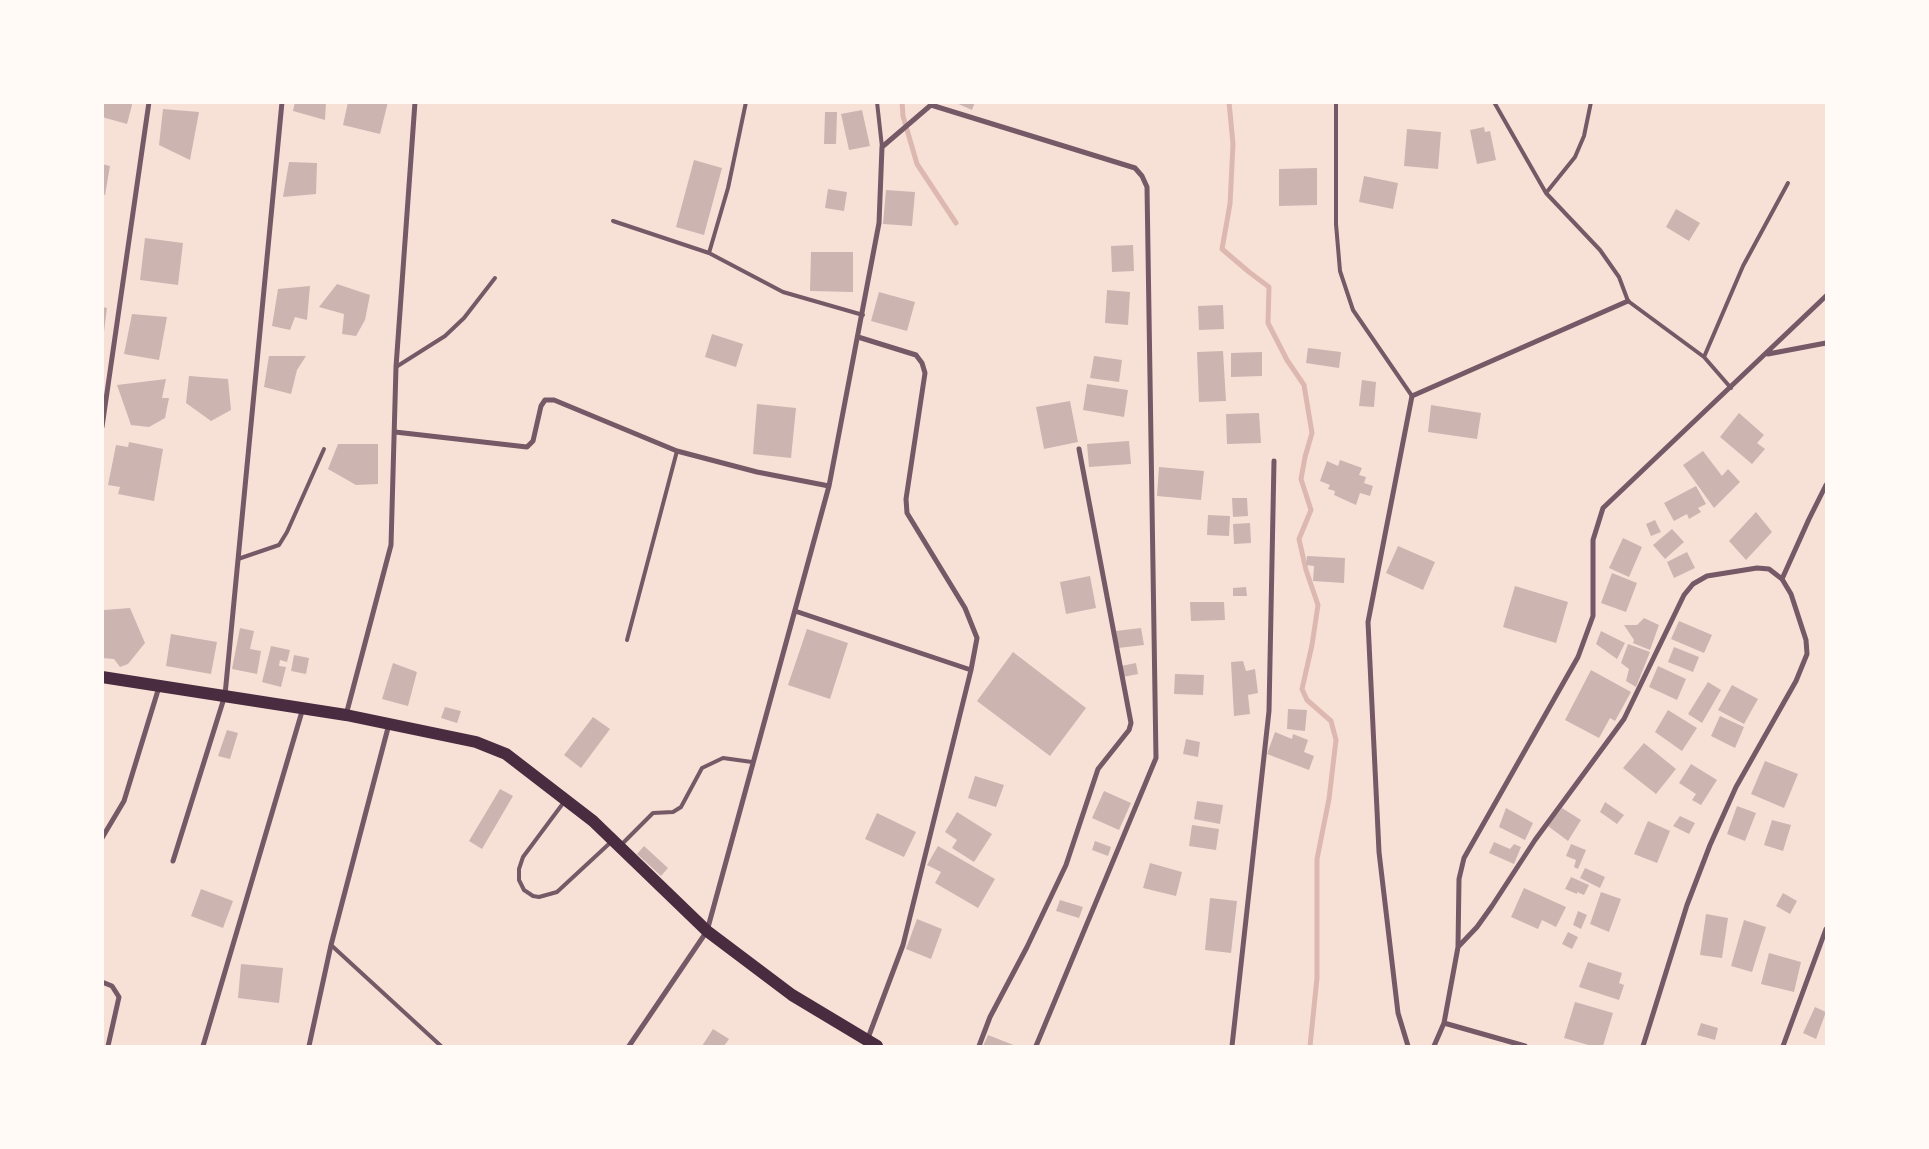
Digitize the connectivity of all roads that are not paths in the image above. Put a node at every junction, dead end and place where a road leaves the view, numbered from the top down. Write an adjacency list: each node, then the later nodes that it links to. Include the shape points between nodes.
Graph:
1 (149, 102): 26 (street)
2 (282, 102): 34 (street)
3 (415, 102): 23 (street)
4 (746, 102): 14 (lane, via 728,188)
5 (877, 102): 10 (lane)
6 (1336, 102): 25 (lane, via 1336,224 1340,271 1353,310)
7 (1494, 102): 12 (lane)
8 (1591, 102): 12 (lane, via 1576,157)
9 (931, 104): 10 (street); 63 (street, via 1135,168 1147,187 1156,758)
10 (882, 147): 18 (street, via 879,224)
11 (1788, 183): 22 (lane, via 1743,266)
12 (1546, 193): 17 (lane, via 1600,250 1619,277)
13 (613, 221): 14 (lane)
14 (708, 253): 18 (lane, via 784,292)
15 (495, 278): 23 (lane, via 464,318 444,336)
16 (1826, 296): 21 (street)
17 (1628, 301): 22 (lane); 25 (street)
18 (863, 315): 19 (street)
19 (858, 337): 33 (street); 38 (street, via 916,355 922,363 925,373 906,499 907,513 972,623 977,638)
20 (1826, 343): 21 (street)
21 (1768, 354): 24 (street, via 1749,368)
22 (1704, 356): 24 (lane)
23 (396, 367): 27 (street)
24 (1731, 388): 53 (street, via 1604,508 1593,540 1593,616 1578,657 1464,858 1459,878)
25 (1412, 396): 65 (street, via 1368,622 1379,852 1398,1013)
26 (102, 427)
27 (395, 432): 30 (street, via 527,447 532,441 541,406 545,400 554,400); 43 (street, via 391,545)
28 (324, 449): 34 (lane, via 279,545)
29 (1079, 450): 62 (street, via 1131,723 1098,770 1066,865 990,1017)
30 (677, 451): 33 (street, via 757,472); 37 (lane)
31 (1274, 460): 64 (street, via 1269,711)
32 (1826, 485): 35 (street)
33 (829, 486): 36 (street)
34 (238, 558): 41 (street)
35 (1782, 579): 53 (street, via 1769,569 1757,568 1706,576 1693,584 1684,595 1624,719 1535,840 1477,927); 68 (street, via 1802,624 1807,654 1796,681 1736,787 1710,845 1687,905)
36 (795, 611): 38 (street); 45 (street)
37 (627, 640)
38 (971, 670): 56 (street, via 903,945)
39 (102, 677): 40 (main road)
40 (160, 686): 41 (main road); 47 (street, via 124,801)
41 (225, 695): 42 (main road); 49 (street)
42 (303, 708): 43 (main road); 58 (street)
43 (346, 715): 44 (main road)
44 (389, 723): 46 (main road, via 476,742 506,754); 52 (street)
45 (752, 762): 48 (lane, via 723,758 702,768 681,807 673,812 653,813); 50 (street)
46 (565, 800): 48 (main road); 48 (lane, via 523,857 519,880 524,890 540,897 558,892)
47 (102, 838)
48 (616, 843): 50 (main road)
49 (173, 861)
50 (707, 931): 56 (main road, via 792,995); 61 (street)
51 (1825, 932): 69 (street)
52 (331, 945): 59 (street); 60 (lane)
53 (1458, 947): 55 (street)
54 (102, 982): 57 (street, via 112,986 119,997)
55 (1444, 1023): 66 (street); 67 (street)
56 (872, 1044)
57 (108, 1046)
58 (203, 1046)
59 (309, 1046)
60 (441, 1046)
61 (629, 1046)
62 (979, 1046)
63 (1036, 1046)
64 (1232, 1046)
65 (1408, 1046)
66 (1434, 1046)
67 (1525, 1046)
68 (1643, 1046)
69 (1783, 1046)

